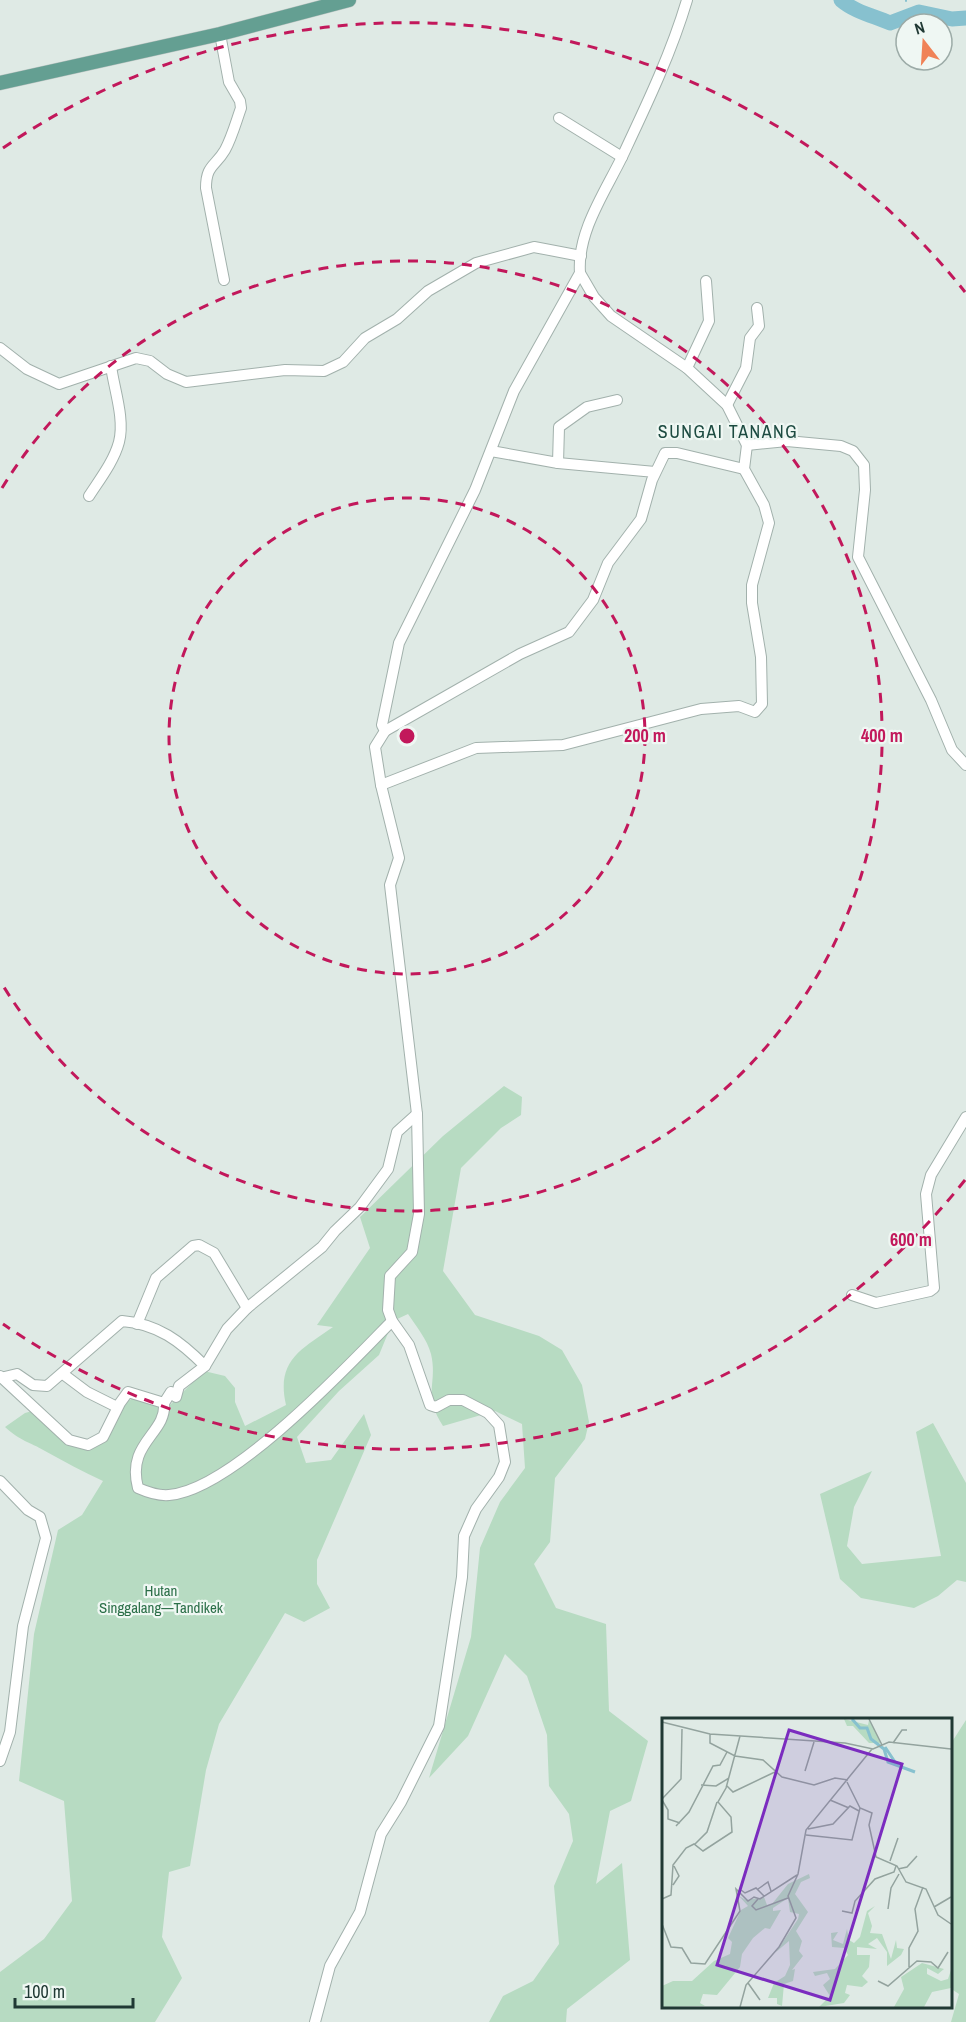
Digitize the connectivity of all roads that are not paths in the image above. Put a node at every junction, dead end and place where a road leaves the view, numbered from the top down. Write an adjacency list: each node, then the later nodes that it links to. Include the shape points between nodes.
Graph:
1 (349, 0): 3 (main road)
2 (687, 0): 6 (street, via 678,32)
3 (220, 34): 4 (main road); 9 (street, via 228,82 241,108 224,152 206,175)
4 (0, 83)
5 (559, 118): 6 (street)
6 (622, 157): 7 (street, via 593,213)
7 (581, 256): 8 (street); 13 (street, via 534,247 476,263 428,291 397,319 365,338 343,362 324,371 285,370 186,382 144,358)
8 (579, 273): 14 (street, via 611,316); 18 (street, via 514,391)
9 (224, 280)
10 (706, 281): 14 (street, via 709,321)
11 (757, 308): 16 (street, via 759,326 750,338 746,368)
12 (1, 349): 13 (street, via 27,369 59,384)
13 (111, 366): 22 (street, via 119,442)
14 (687, 368): 16 (street)
15 (617, 400): 19 (street, via 587,407 559,427)
16 (728, 405): 17 (street)
17 (747, 445): 20 (street); 24 (street, via 787,441 841,446 853,451 864,465 858,557 931,700 952,750)
18 (491, 451): 19 (street); 23 (street, via 399,643 382,725)
19 (558, 463): 21 (street)
20 (744, 469): 21 (street, via 669,452); 25 (street, via 769,522 752,585 761,657 760,709 701,709 563,746 476,748)
21 (655, 472): 23 (street, via 641,519 608,563 593,600 569,632 516,657)
22 (89, 496)
23 (385, 731): 25 (street, via 375,747)
24 (966, 765)
25 (381, 784): 26 (street, via 399,858 390,885)
26 (417, 1114): 29 (street, via 397,1132 388,1169 360,1208 322,1247); 30 (street, via 418,1214 412,1252 390,1276 387,1298)
27 (966, 1117): 28 (street, via 931,1175 926,1194 934,1288 876,1303)
28 (852, 1295)
29 (247, 1308): 31 (street, via 214,1253 199,1245 156,1278); 32 (street, via 227,1329)
30 (392, 1322): 35 (street, via 295,1418 219,1476 169,1495 138,1488 134,1473 138,1453 159,1422); 39 (street, via 409,1346 430,1405 463,1400 488,1413 499,1425 506,1462 464,1536 462,1577 439,1726 381,1834 360,1912 330,1966)
31 (138, 1324): 32 (street, via 179,1340); 33 (street, via 122,1321)
32 (205, 1366): 35 (street, via 179,1386 176,1397 171,1392)
33 (63, 1374): 34 (street, via 39,1388 16,1374); 36 (street)
34 (0, 1377): 36 (street, via 78,1444 88,1445 103,1437)
35 (164, 1403): 36 (street, via 128,1392)
36 (117, 1407)
37 (0, 1481): 38 (street, via 28,1510 40,1516 46,1538 23,1626 10,1732)
38 (0, 1761)
39 (315, 2022)

